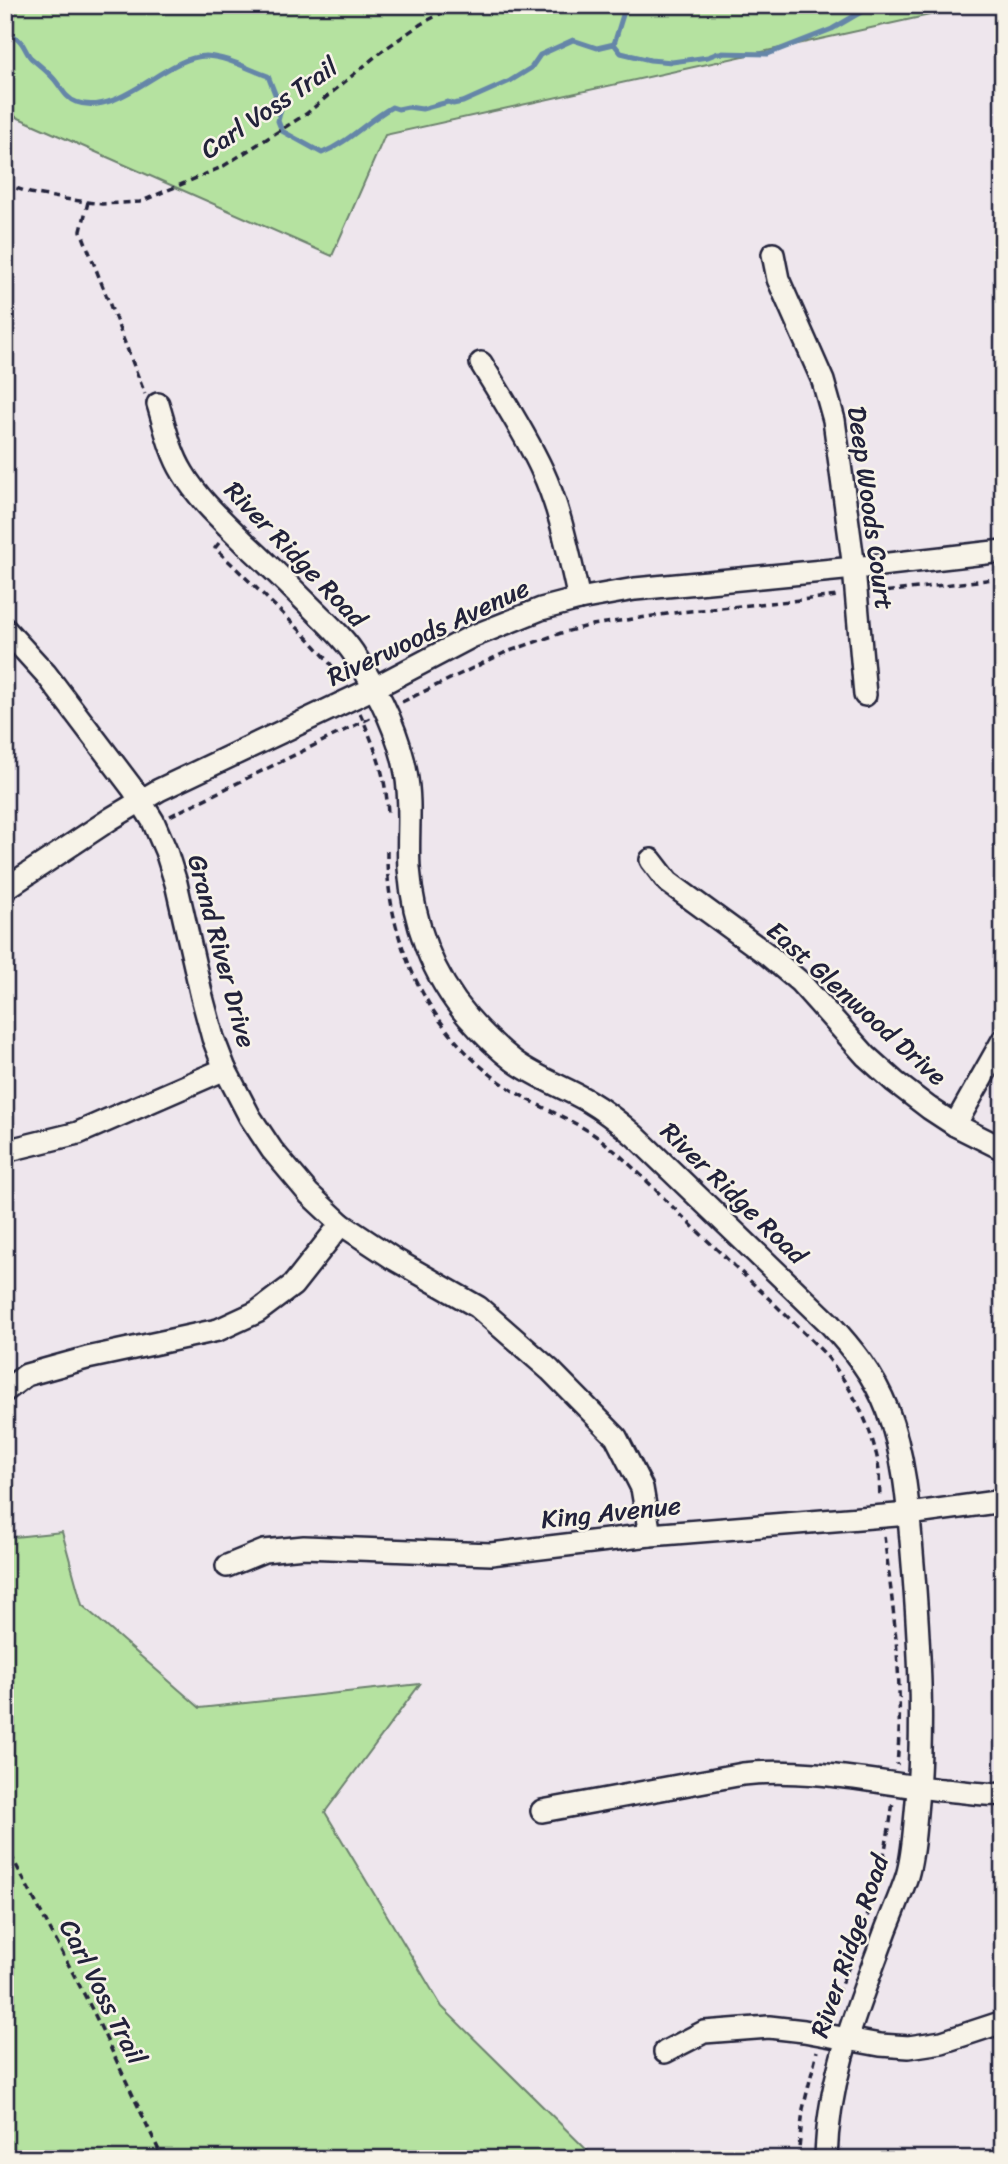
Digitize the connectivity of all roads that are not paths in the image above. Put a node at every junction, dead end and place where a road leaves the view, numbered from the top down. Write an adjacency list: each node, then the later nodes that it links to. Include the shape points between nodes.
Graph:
1 (773, 254): 5 (street, Deep Woods Court, via 778,279 823,381 834,420)
2 (481, 363): 6 (street, via 542,471)
3 (158, 404): 8 (street, River Ridge Road, via 183,473 214,513 337,632)
4 (1003, 551): 5 (street, Riverwoods Avenue)
5 (854, 568): 6 (street, Riverwoods Avenue, via 635,589); 9 (street, Deep Woods Court)
6 (579, 599): 8 (street, Riverwoods Avenue, via 501,624)
7 (5, 629): 10 (street, Grand River Drive, via 46,674)
8 (374, 688): 10 (street, Riverwoods Avenue); 21 (street, River Ridge Road, via 406,770 409,866 420,930 447,988 474,1024 515,1062 587,1100 635,1136 853,1349 887,1408)
9 (865, 695)
10 (141, 801): 12 (street, Riverwoods Avenue); 14 (street, Grand River Drive, via 166,851)
11 (651, 860): 15 (street, East Glenwood Drive, via 668,882 800,982 895,1082)
12 (5, 889)
13 (1003, 1040): 15 (street)
14 (225, 1069): 17 (street, via 78,1133); 18 (street, Grand River Drive, via 272,1150)
15 (955, 1125): 16 (street, East Glenwood Drive)
16 (1003, 1149)
17 (5, 1151)
18 (341, 1224): 19 (street, via 293,1285 257,1312 218,1330 26,1376); 22 (street, Grand River Drive, via 478,1307 550,1370 616,1437 642,1488)
19 (5, 1391)
20 (1003, 1502): 21 (street, King Avenue)
21 (909, 1514): 22 (street, King Avenue); 24 (street, River Ridge Road, via 921,1723)
22 (650, 1535): 23 (street, King Avenue, via 491,1554 304,1547 264,1551)
23 (227, 1566)
24 (919, 1787): 25 (street); 26 (street, via 774,1771); 28 (street, River Ridge Road, via 907,1874)
25 (1003, 1794)
26 (542, 1811)
27 (1003, 2022): 28 (street, via 942,2042 909,2047)
28 (846, 2039): 29 (street, via 769,2027 704,2032); 30 (street, River Ridge Road, via 834,2083)
29 (665, 2052)
30 (826, 2159)

